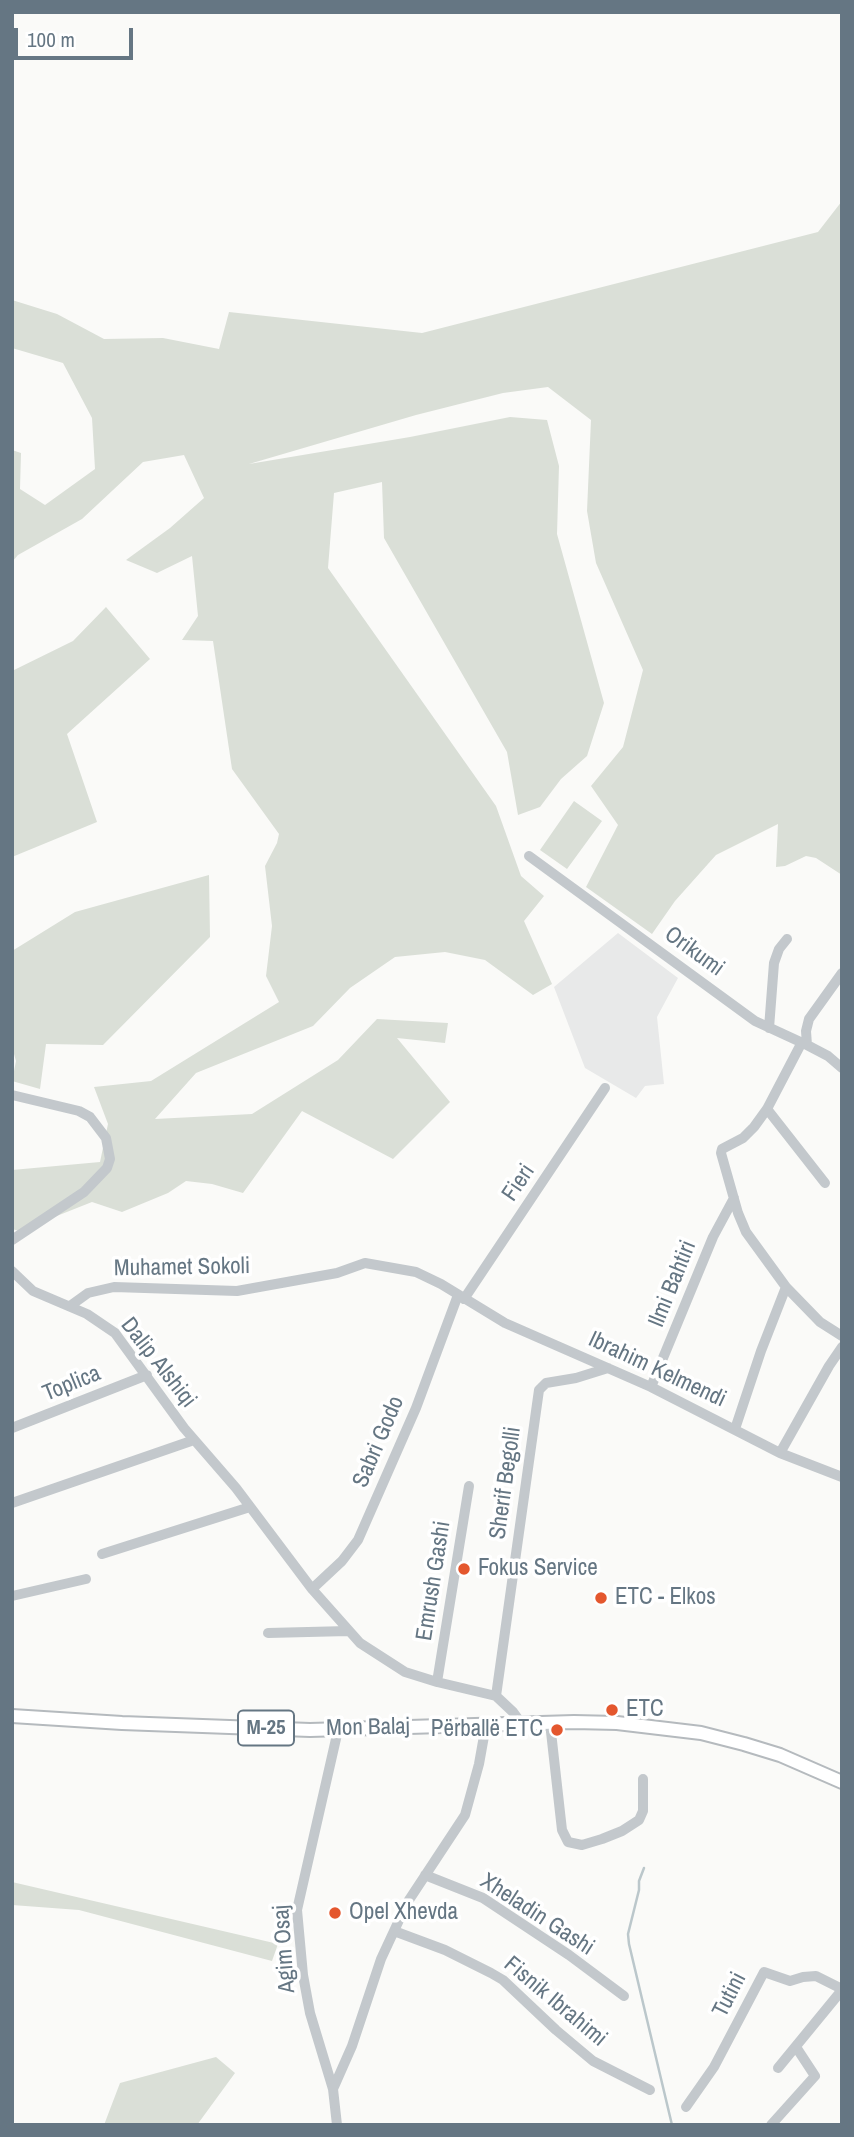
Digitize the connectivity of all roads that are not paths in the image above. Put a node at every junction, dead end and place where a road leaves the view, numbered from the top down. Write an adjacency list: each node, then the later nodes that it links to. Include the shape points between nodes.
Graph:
1 (529, 856): 4 (street, Orikumi)
2 (786, 939): 4 (street, via 774,963)
3 (842, 973): 5 (street, via 809,1019)
4 (769, 1028): 5 (street, Orikumi)
5 (804, 1044): 6 (street, Orikumi); 9 (street)
6 (842, 1068)
7 (605, 1088): 15 (street, Fieri)
8 (12, 1096): 12 (street, via 90,1116 106,1138 110,1158 107,1168 84,1192)
9 (767, 1109): 10 (street); 11 (street, via 750,1132 722,1149)
10 (825, 1183)
11 (734, 1198): 14 (street, via 746,1232); 21 (street, Ilmi Bahtiri, via 713,1237)
12 (12, 1240)
13 (12, 1271): 16 (street, Dalip Alshiqi, via 33,1291)
14 (786, 1287): 17 (street, via 820,1322); 23 (street)
15 (461, 1297): 16 (street, Muhamet Sokoli, via 428,1276 365,1262 337,1273 237,1290 100,1289); 19 (street, Ibrahim Kelmendi, via 505,1323); 32 (street, Sabri Godo, via 358,1539)
16 (70, 1306): 20 (street, Dalip Alshiqi, via 115,1333)
17 (842, 1336)
18 (842, 1348): 25 (street)
19 (608, 1368): 21 (street, Ibrahim Kelmendi); 37 (street, Sherif Begolli, via 546,1383 539,1390)
20 (147, 1375): 22 (street, Toplica); 24 (street, Dalip Alshiqi)
21 (651, 1387): 23 (street, Ibrahim Kelmendi)
22 (12, 1428)
23 (735, 1429): 25 (street, Ibrahim Kelmendi)
24 (194, 1440): 28 (street); 29 (street, Dalip Alshiqi)
25 (780, 1453): 26 (street, Ibrahim Kelmendi)
26 (842, 1478)
27 (469, 1486): 36 (street, Emrush Gashi)
28 (12, 1503)
29 (250, 1507): 30 (street); 32 (street, Dalip Alshiqi)
30 (102, 1554)
31 (86, 1578): 33 (street)
32 (312, 1589): 34 (street, Dalip Alshiqi)
33 (12, 1596)
34 (348, 1631): 35 (street); 36 (street, Dalip Alshiqi, via 390,1664)
35 (268, 1633)
36 (437, 1682): 37 (street, Dalip Alshiqi)
37 (496, 1696): 39 (street)
38 (12, 1716): 42 (main road, Mon Balaj / M-25)
39 (520, 1723): 40 (main road, Mon Balaj / M-25); 41 (main road, Mon Balaj / M-25)
40 (550, 1723): 43 (street, via 562,1830 568,1842 582,1845 602,1839 639,1820); 44 (main road, Mon Balaj / M-25, via 617,1723 701,1733 780,1755)
41 (482, 1725): 42 (main road, Mon Balaj / M-25); 45 (street, via 479,1764 465,1815)
42 (338, 1730): 51 (street, Agim Osaj, via 297,1910 310,2013)
43 (643, 1779)
44 (842, 1782)
45 (425, 1875): 46 (street); 48 (street, Xheladin Gashi, via 483,1898)
46 (394, 1931): 51 (street); 52 (street, Fisnik Ibrahimi, via 497,1976 593,2060)
47 (842, 1990): 49 (street); 53 (street, Tutini, via 816,1976 790,1982 764,1972 714,2067)
48 (624, 1996)
49 (796, 2047): 50 (street); 55 (street, via 815,2076)
50 (778, 2068)
51 (333, 2090): 54 (street, Agim Osaj)
52 (650, 2090)
53 (686, 2107)
54 (337, 2125)
55 (771, 2125)

